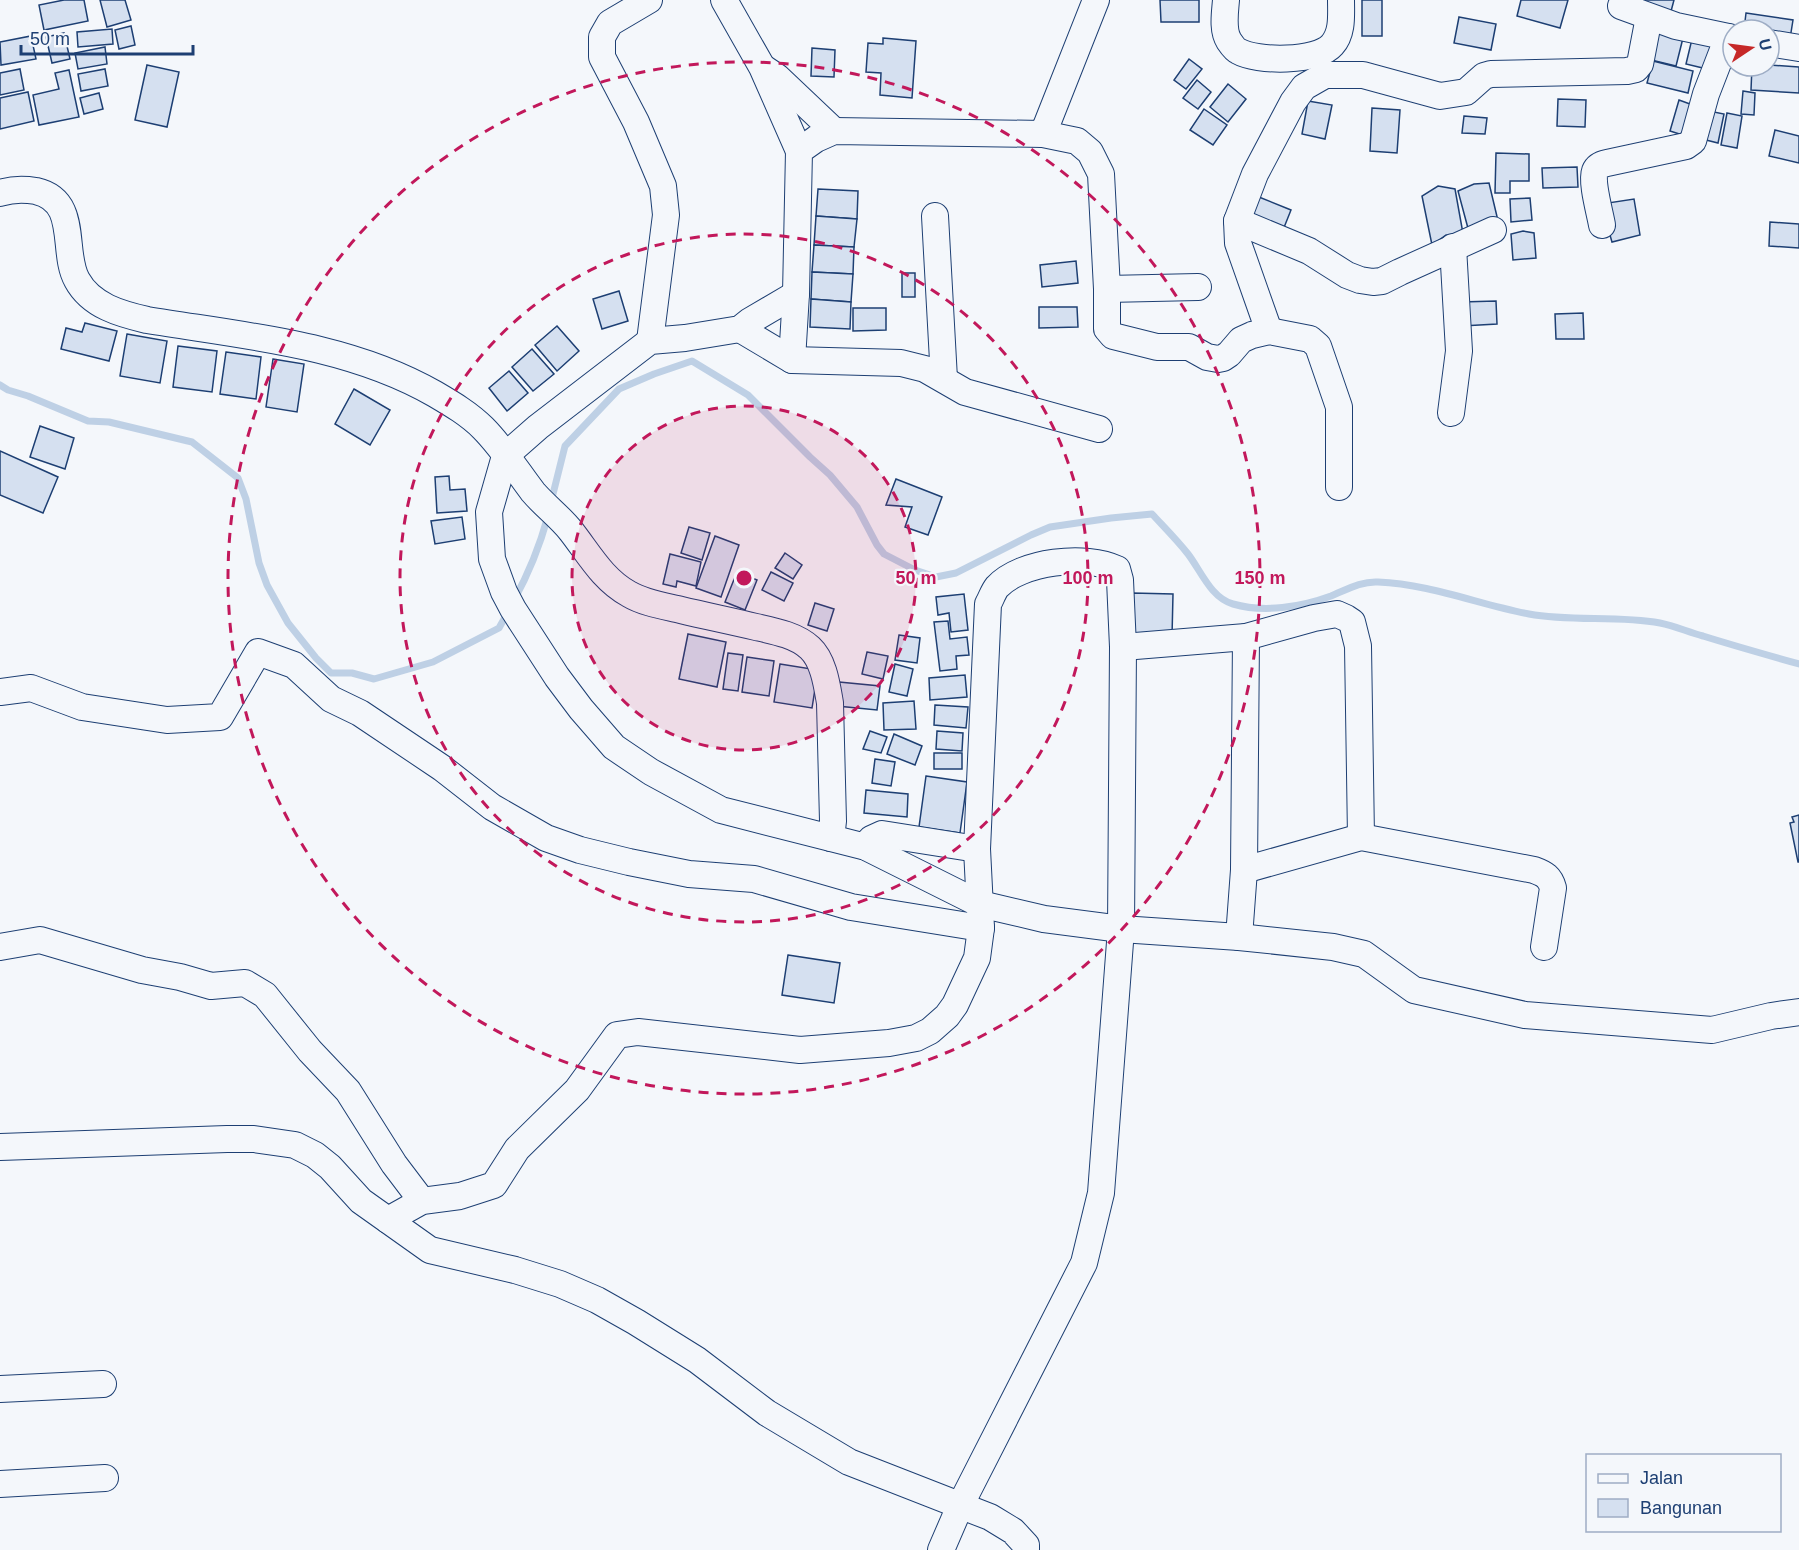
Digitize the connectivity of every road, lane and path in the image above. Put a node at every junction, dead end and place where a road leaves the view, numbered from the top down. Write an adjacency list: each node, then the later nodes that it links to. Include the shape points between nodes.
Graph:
1 (649, 0): 27 (street, via 610,23 602,37 602,57 663,186 666,215)
2 (724, 0): 12 (street)
3 (1096, 0): 14 (street)
4 (1226, 0): 5 (street, via 1228,40 1238,51 1275,58 1304,57 1331,46 1339,34)
5 (1341, 0)
6 (1621, 6): 7 (street)
7 (1649, 17): 8 (street); 18 (street, via 1640,64 1627,71 1491,74 1466,92 1440,96 1363,75 1318,78 1304,87 1293,102 1255,174)
8 (1721, 35)
9 (1781, 45): 10 (street)
10 (1799, 48)
11 (1721, 58): 19 (street, via 1693,141 1597,168 1595,186)
12 (762, 67): 13 (street); 15 (street)
13 (834, 131): 14 (street); 15 (street)
14 (1043, 134): 23 (street, via 1077,141 1090,152 1101,174)
15 (799, 151): 24 (street)
16 (0, 192): 32 (street, via 26,189 51,197 64,214 77,281 105,306 147,320 350,357 393,373 458,408 483,428)
17 (935, 216): 29 (street)
18 (1237, 221): 21 (street, via 1309,251 1347,275 1373,282); 26 (street, via 1238,243)
19 (1602, 225)
20 (1493, 230): 21 (street)
21 (1453, 247): 30 (street, via 1459,351)
22 (1198, 287): 23 (street)
23 (1107, 289): 26 (street, via 1107,329 1113,336 1157,347 1189,347 1218,359 1229,354 1241,340)
24 (796, 294): 25 (street); 28 (street)
25 (740, 329): 27 (street); 28 (street)
26 (1269, 332): 33 (street, via 1310,339 1318,346 1339,407)
27 (650, 341): 32 (street)
28 (792, 360): 29 (street, via 901,363)
29 (944, 379): 31 (street, via 964,392)
30 (1451, 413)
31 (1099, 429)
32 (505, 456): 38 (street, via 489,512 492,559 508,600 569,693 614,747 721,810); 38 (street, via 610,581 630,595 779,632 811,649 819,661 830,703)
33 (1338, 487)
34 (1246, 637): 35 (street); 37 (street, via 1337,614 1352,622 1358,646); 41 (street)
35 (1123, 647): 40 (street, via 1117,569 1106,564 1057,562 1010,576 996,589 988,604); 43 (street)
36 (0, 692): 42 (street, via 31,688 82,707 167,720 220,717 258,652 294,665 331,699 360,713 492,807 546,838 579,850 689,874 754,879 851,907)
37 (1361, 837): 41 (street); 46 (street, via 1546,875 1553,888)
38 (831, 838): 39 (street)
39 (866, 847): 40 (street, via 871,839 882,834); 42 (street)
40 (977, 849): 42 (street)
41 (1244, 870): 44 (street)
42 (980, 916): 43 (street); 49 (street, via 977,958 955,1005 940,1023 916,1038 800,1050 638,1032 617,1035 577,1090 517,1149 494,1185 460,1196)
43 (1121, 929): 44 (street); 55 (street, via 1101,1193 1084,1263)
44 (1239, 937): 47 (street, via 1364,954 1414,990 1525,1015 1712,1030)
45 (0, 947): 49 (street, via 40,940 211,986 245,983 265,995 309,1051 348,1091)
46 (1544, 947)
47 (1799, 1012)
48 (0, 1147): 50 (street, via 227,1139 295,1145 322,1161 361,1201)
49 (422, 1201): 50 (street)
50 (387, 1220): 55 (street, via 430,1250 515,1270 597,1300 697,1360 767,1413 849,1462)
51 (103, 1384): 52 (street)
52 (0, 1389)
53 (105, 1478): 54 (street)
54 (0, 1484)
55 (960, 1506): 56 (street); 57 (street, via 1013,1531)
56 (941, 1550)
57 (1026, 1550)

